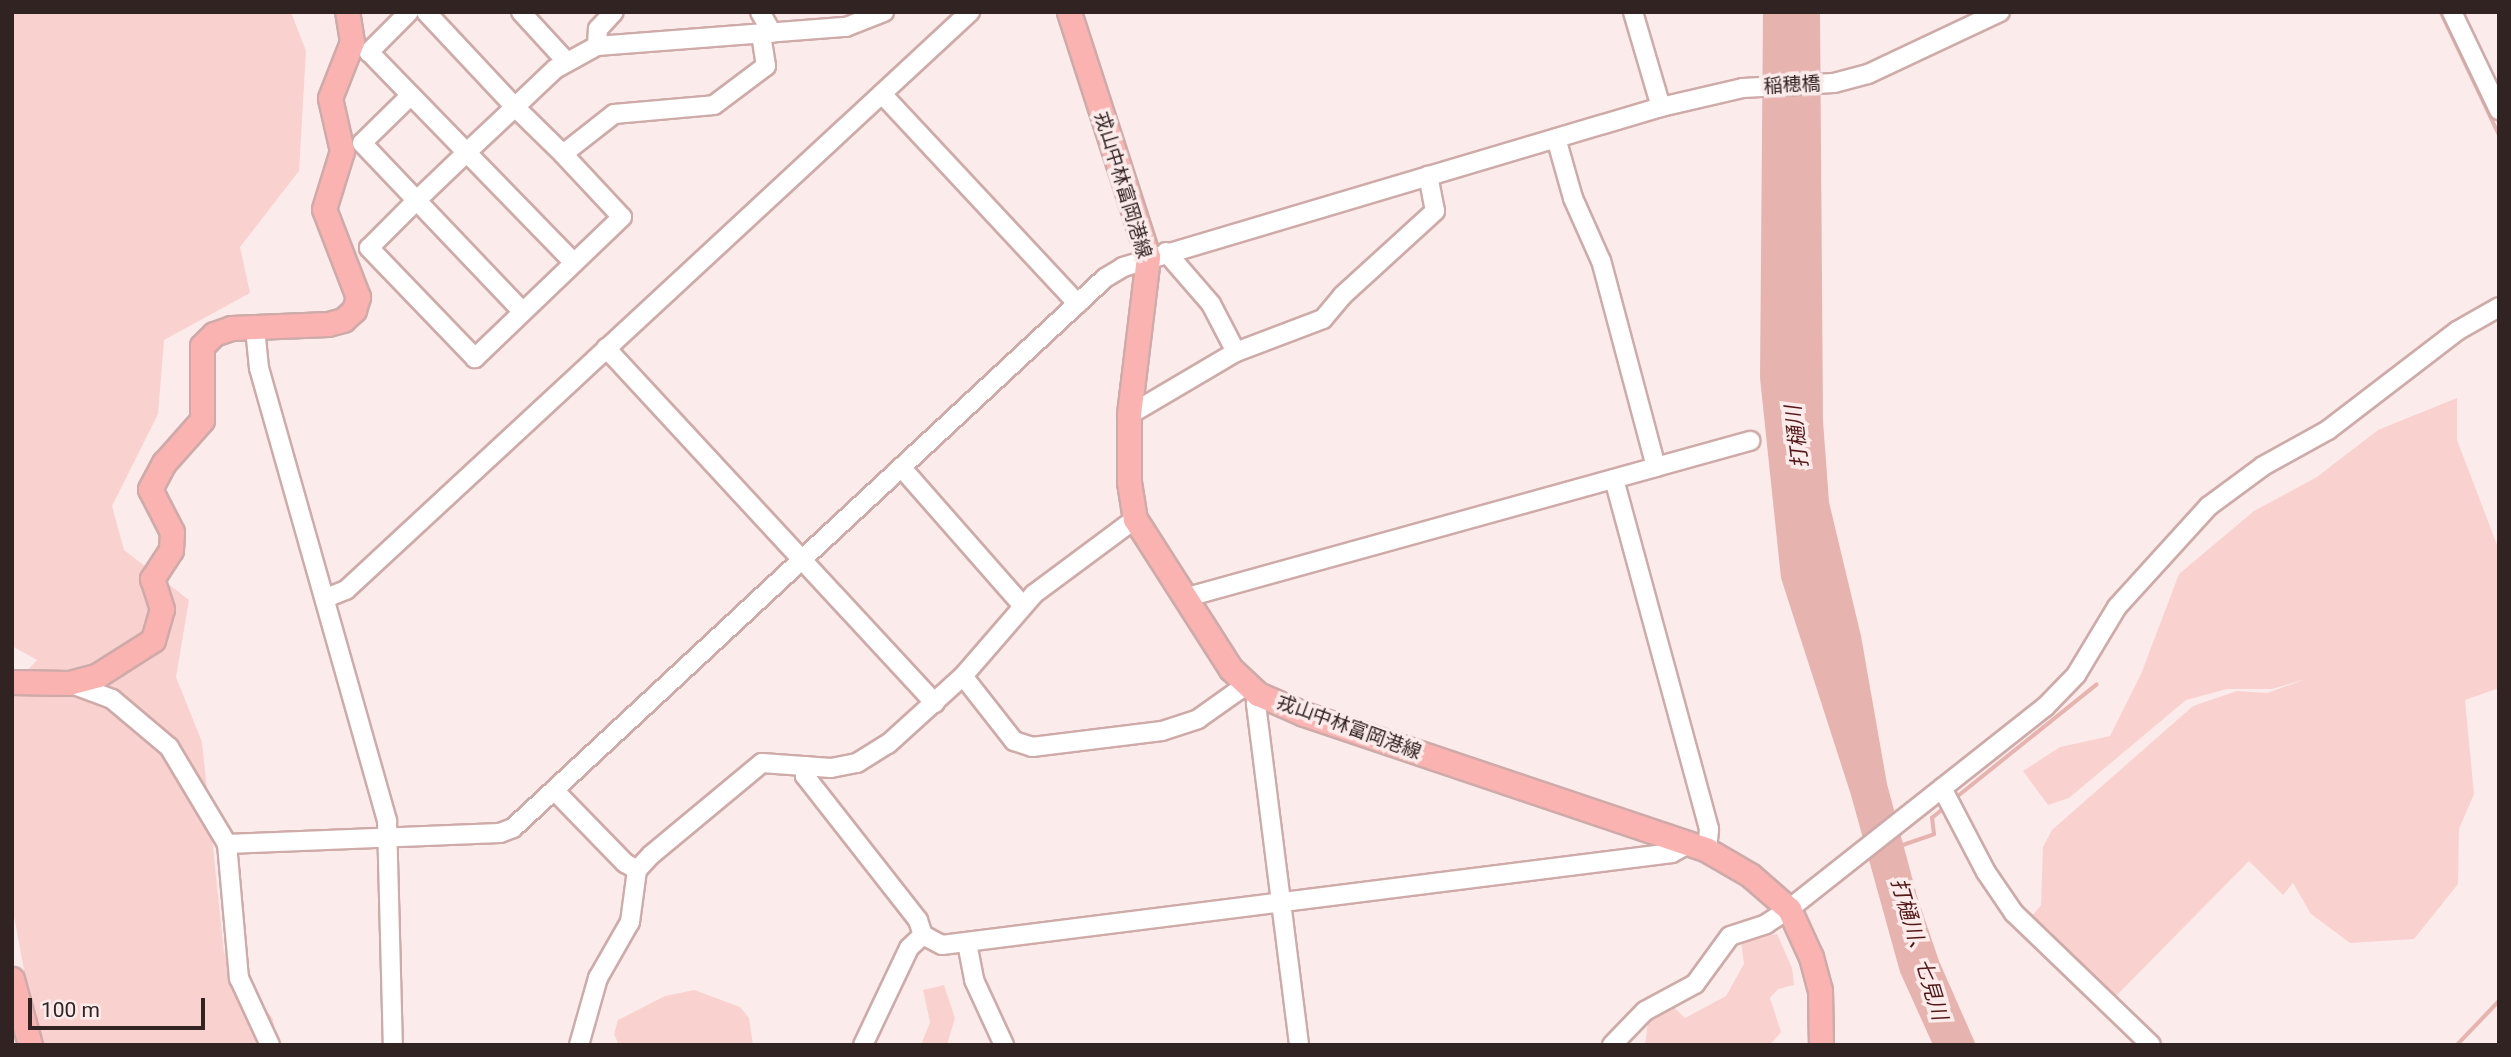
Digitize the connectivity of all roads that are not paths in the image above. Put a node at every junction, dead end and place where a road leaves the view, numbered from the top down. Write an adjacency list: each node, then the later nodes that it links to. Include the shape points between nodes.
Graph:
1 (347, 12): 33 (main road, via 352,42 330,98 342,151 324,209 358,297 354,310 343,320)
2 (409, 12): 19 (street, via 369,52)
3 (426, 12): 20 (street)
4 (521, 12): 16 (street)
5 (614, 12): 15 (street, via 598,29)
6 (760, 12): 14 (street)
7 (884, 12): 13 (street)
8 (970, 12): 18 (street)
9 (1069, 12): 28 (main road, 戎山中林富岡港線)
10 (1633, 12): 21 (street)
11 (2000, 12): 21 (street, 稲穂橋, via 1868,74 1833,83 1750,88)
12 (2452, 12): 17 (street)
13 (864, 17): 14 (street)
14 (767, 33): 15 (street); 25 (street, via 766,66 713,105 614,114)
15 (597, 46): 16 (street)
16 (566, 61): 20 (street)
17 (2492, 78): 22 (street)
18 (882, 94): 30 (street); 34 (street)
19 (410, 96): 24 (street); 27 (street, via 362,143)
20 (515, 107): 24 (street); 25 (street)
21 (1661, 107): 23 (street, 稲穂橋)
22 (2499, 110)
23 (1556, 138): 26 (street, 稲穂橋); 39 (street, via 1573,198 1601,261)
24 (466, 153): 27 (street); 29 (street)
25 (563, 154): 29 (street, via 622,217)
26 (1427, 176): 28 (street, 稲穂橋); 35 (street, via 1435,211 1323,319)
27 (416, 200): 32 (street); 32 (street, via 369,248 475,358)
28 (1157, 255): 30 (street, 稲穂橋, via 1105,278); 35 (street, via 1211,304); 36 (main road, 戎山中林富岡港線)
29 (574, 263): 32 (street)
30 (1078, 304): 38 (street, 稲穂橋)
31 (2499, 307): 52 (street, via 2457,331 2328,430 2263,466 2210,506 2117,607 2060,693)
32 (523, 312)
33 (255, 328): 43 (street, via 259,368); 48 (main road, via 214,334 202,346 202,420 164,463 150,489 172,532 171,550 152,579 162,608 153,640 98,675)
34 (606, 348): 42 (street); 43 (street, via 346,590)
35 (1236, 352): 36 (street)
36 (1129, 415): 41 (main road, 戎山中林富岡港線, via 1129,482)
37 (1750, 441): 39 (street)
38 (901, 467): 42 (street, 稲穂橋); 45 (street)
39 (1656, 467): 40 (street)
40 (1614, 479): 44 (street); 56 (street, via 1709,829)
41 (1135, 519): 44 (main road, 戎山中林富岡港線); 45 (street)
42 (801, 559): 50 (street); 53 (street, 稲穂橋)
43 (326, 598): 54 (street)
44 (1184, 598): 49 (main road, 戎山中林富岡港線)
45 (1023, 606): 46 (street)
46 (962, 676): 49 (street, via 1014,741 1032,747 1162,731 1198,719); 50 (street)
47 (12, 681): 48 (main road)
48 (69, 683): 55 (street, via 112,699 169,747)
49 (1252, 690): 56 (main road, 戎山中林富岡港線, via 1304,714); 58 (street)
50 (935, 703): 51 (street, via 857,763)
51 (806, 766): 57 (street, via 762,763 748,771); 60 (street, via 806,776 918,920)
52 (1942, 788): 59 (street); 72 (street, via 1986,872 2014,913)
53 (554, 789): 54 (street, 稲穂橋, via 513,828 500,833); 57 (street)
54 (389, 836): 55 (street, 稲穂橋); 65 (street)
55 (227, 844): 64 (street, via 239,978)
56 (1697, 847): 58 (street); 59 (main road, 戎山中林富岡港線, via 1750,875)
57 (637, 870): 66 (street, via 630,922 598,978)
58 (1280, 901): 61 (street); 69 (street)
59 (1789, 909): 70 (street, via 1766,924 1730,936 1695,984 1645,1012); 71 (main road, 戎山中林富岡港線, via 1820,990)
60 (923, 936): 61 (street, via 942,946); 67 (street, via 909,948)
61 (967, 943): 68 (street, via 974,980)
62 (12, 979): 63 (main road)
63 (30, 1045)
64 (270, 1045)
65 (393, 1045)
66 (579, 1045)
67 (863, 1045)
68 (1004, 1045)
69 (1300, 1045)
70 (1612, 1045)
71 (1821, 1045)
72 (2151, 1045)

